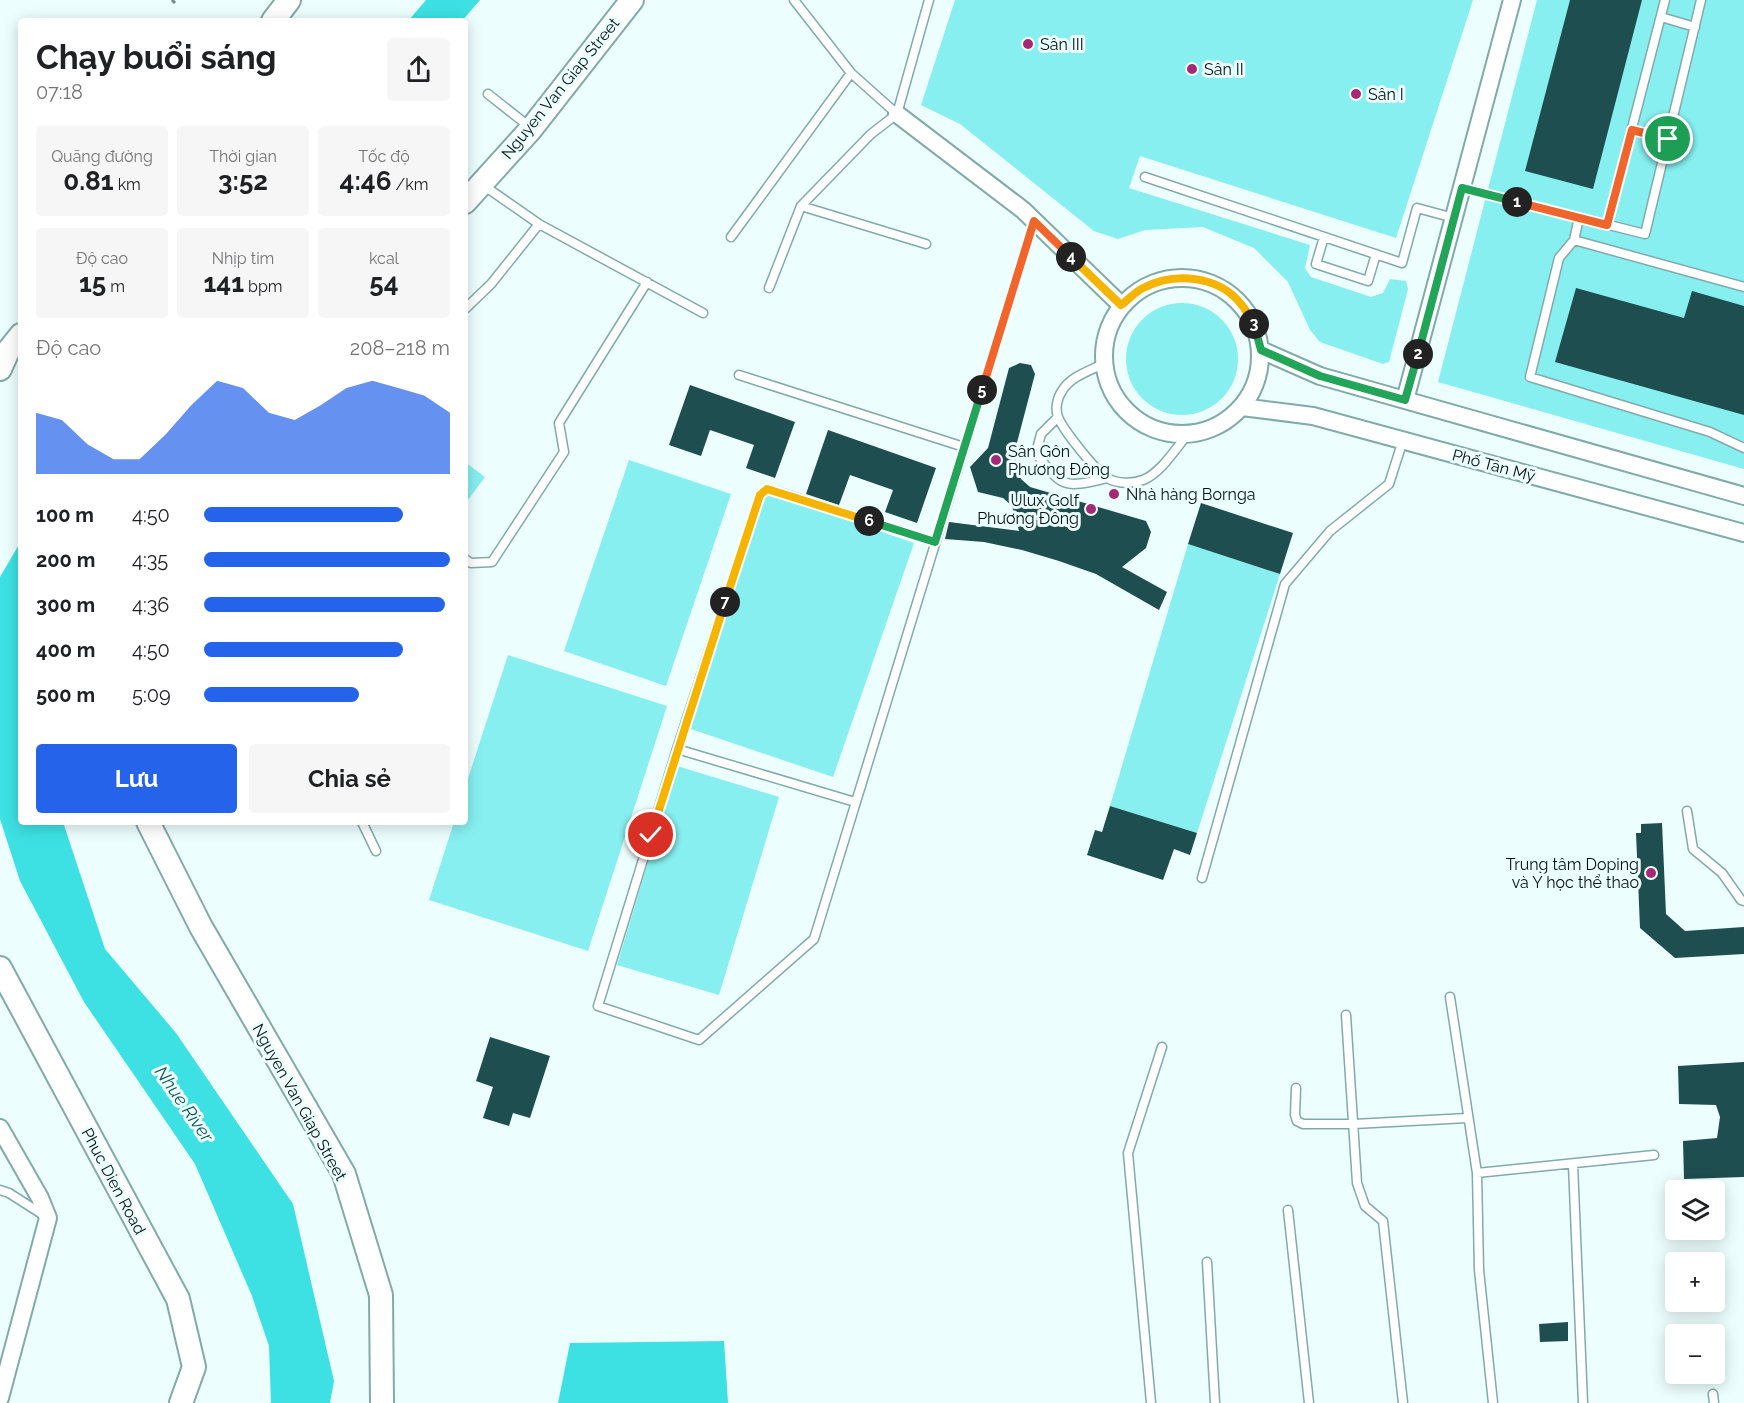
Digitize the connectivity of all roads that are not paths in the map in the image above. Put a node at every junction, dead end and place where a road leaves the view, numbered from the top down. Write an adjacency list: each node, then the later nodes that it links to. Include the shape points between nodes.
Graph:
1 (290, 0): 9 (street)
2 (632, 0): 14 (street, Nguyen Van Giap Street)
3 (794, 0): 11 (lane)
4 (929, 0): 13 (lane)
5 (1512, 0): 19 (street)
6 (1665, 0): 8 (lane)
7 (1701, 0): 10 (lane)
8 (1661, 17): 10 (lane); 15 (lane)
9 (275, 18)
10 (1695, 27): 16 (lane)
11 (851, 73): 13 (lane); 27 (lane)
12 (488, 94): 14 (lane)
13 (897, 114): 21 (lane, via 871,134); 24 (street)
14 (531, 129): 18 (street, Nguyen Van Giap Street)
15 (1632, 130): 16 (lane); 26 (lane)
16 (1668, 139): 26 (lane, via 1645,234)
17 (1145, 177): 28 (lane)
18 (480, 183): 20 (street, Nguyen Van Giap Street); 25 (lane)
19 (1462, 188): 22 (street); 23 (lane)
20 (468, 198)
21 (801, 206): 30 (lane); 34 (lane)
22 (1454, 218): 31 (lane, via 1417,208 1402,263); 43 (street)
23 (1579, 218): 26 (lane); 29 (lane)
24 (1034, 221): 35 (street); 48 (lane)
25 (539, 224): 32 (lane); 36 (lane)
26 (1607, 225)
27 (731, 237)
28 (1324, 237): 31 (lane); 31 (lane, via 1316,264 1368,281)
29 (1574, 240): 33 (lane); 49 (lane, via 1558,258 1530,377 1710,432)
30 (926, 244)
31 (1376, 254)
32 (647, 282): 37 (lane); 54 (lane, via 559,423 564,452 545,482 492,562)
33 (1744, 287)
34 (769, 288)
35 (1121, 305): 39 (street, via 1142,288 1167,279 1193,278 1219,286 1240,302 1255,325); 40 (street, via 1110,323)
36 (468, 306)
37 (703, 313)
38 (18, 339): 41 (street)
39 (1261, 350): 43 (street, via 1320,376); 44 (street, via 1254,390)
40 (1103, 364): 45 (lane, via 1069,381 1056,404); 46 (street, via 1109,387 1123,408 1141,424 1164,433)
41 (0, 369)
42 (739, 375): 48 (lane)
43 (1405, 400): 51 (street)
44 (1242, 407): 46 (street, via 1218,426); 47 (street, Phố Tân Mỹ, via 1313,416)
45 (1058, 417): 50 (lane, via 1095,468); 50 (lane, via 1041,434 1036,453 1055,478 1073,486)
46 (1188, 435): 50 (lane, via 1144,479 1119,482)
47 (1403, 440): 52 (street, Phố Tân Mỹ); 61 (lane, via 1389,484 1330,531 1285,584)
48 (964, 447): 53 (lane)
49 (1744, 448)
50 (1107, 477)
51 (1744, 496)
52 (1744, 533)
53 (935, 542): 55 (lane, via 767,489 760,495); 56 (lane)
54 (468, 561)
55 (677, 749): 56 (lane); 56 (lane, via 598,1006 699,1040 814,939)
56 (855, 802)
57 (1687, 811): 62 (lane, via 1693,849 1722,873)
58 (150, 825): 82 (street, Nguyen Van Giap Street, via 201,927 344,1174 381,1295)
59 (363, 825): 60 (lane)
60 (376, 851)
61 (1202, 878)
62 (1744, 901)
63 (0, 968): 81 (street, Phuc Dien Road, via 178,1299 194,1367)
64 (1450, 997): 68 (lane)
65 (1346, 1015): 69 (lane)
66 (1161, 1047): 83 (lane, via 1128,1153)
67 (1296, 1088): 69 (lane, via 1297,1121 1312,1125)
68 (1467, 1118): 69 (lane); 75 (lane)
69 (1354, 1124): 86 (lane, via 1357,1183 1365,1206 1383,1221)
70 (0, 1128): 73 (street)
71 (0, 1152): 73 (street)
72 (1654, 1155): 74 (lane)
73 (16, 1157): 78 (street)
74 (1573, 1165): 75 (lane); 88 (lane)
75 (1477, 1173): 87 (lane, via 1479,1270)
76 (0, 1190): 78 (lane)
77 (1288, 1210): 85 (lane)
78 (48, 1218): 80 (street)
79 (1207, 1262): 84 (lane)
80 (0, 1398)
81 (181, 1403)
82 (382, 1403)
83 (1151, 1403)
84 (1215, 1403)
85 (1309, 1403)
86 (1403, 1403)
87 (1493, 1403)
88 (1583, 1403)

